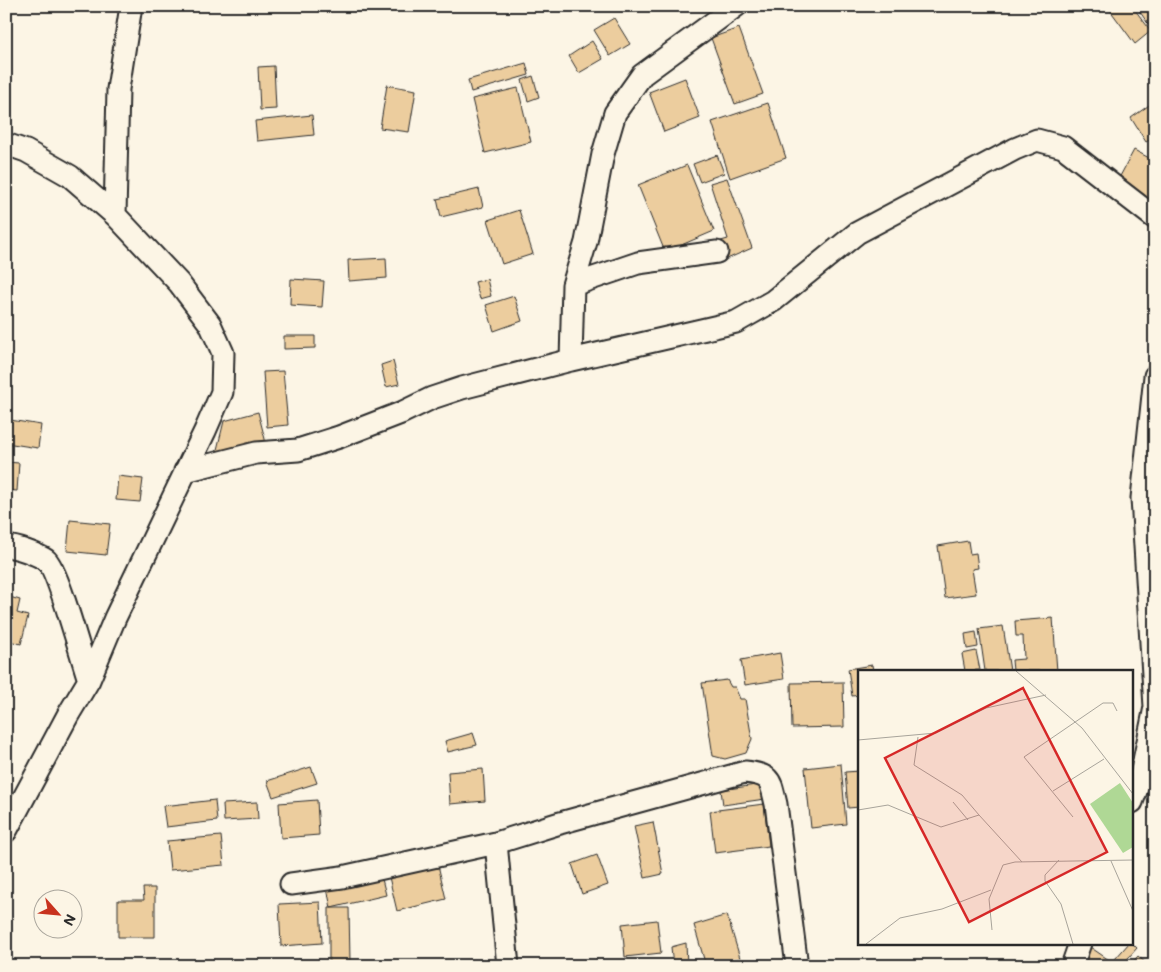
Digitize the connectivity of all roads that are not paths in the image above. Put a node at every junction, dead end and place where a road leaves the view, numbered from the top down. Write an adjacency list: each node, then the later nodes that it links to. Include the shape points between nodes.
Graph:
1 (131, 6): 4 (street, via 118,89)
2 (736, 6): 7 (street, via 642,75 616,113 603,154 586,242)
3 (6, 144): 4 (street, via 26,151 70,176)
4 (115, 215): 10 (street, via 179,282 210,324 223,354 222,392)
5 (1155, 218): 8 (street, via 1063,147 1037,140 857,233 773,302 736,322)
6 (716, 252): 7 (street, via 638,263)
7 (573, 285): 8 (street)
8 (571, 360): 10 (street, via 462,388 298,450 256,453)
9 (1155, 376): 13 (street, via 1142,498 1155,708)
10 (185, 471): 12 (street)
11 (6, 546): 12 (street, via 48,561 59,582)
12 (89, 680): 14 (street)
13 (1134, 796)
14 (6, 831)
15 (496, 842): 16 (street, via 342,877); 18 (street); 19 (street, via 745,772 761,774 770,781 776,804)
16 (291, 884)
17 (1080, 944): 20 (street)
18 (508, 966)
19 (797, 966)
20 (1072, 966)

